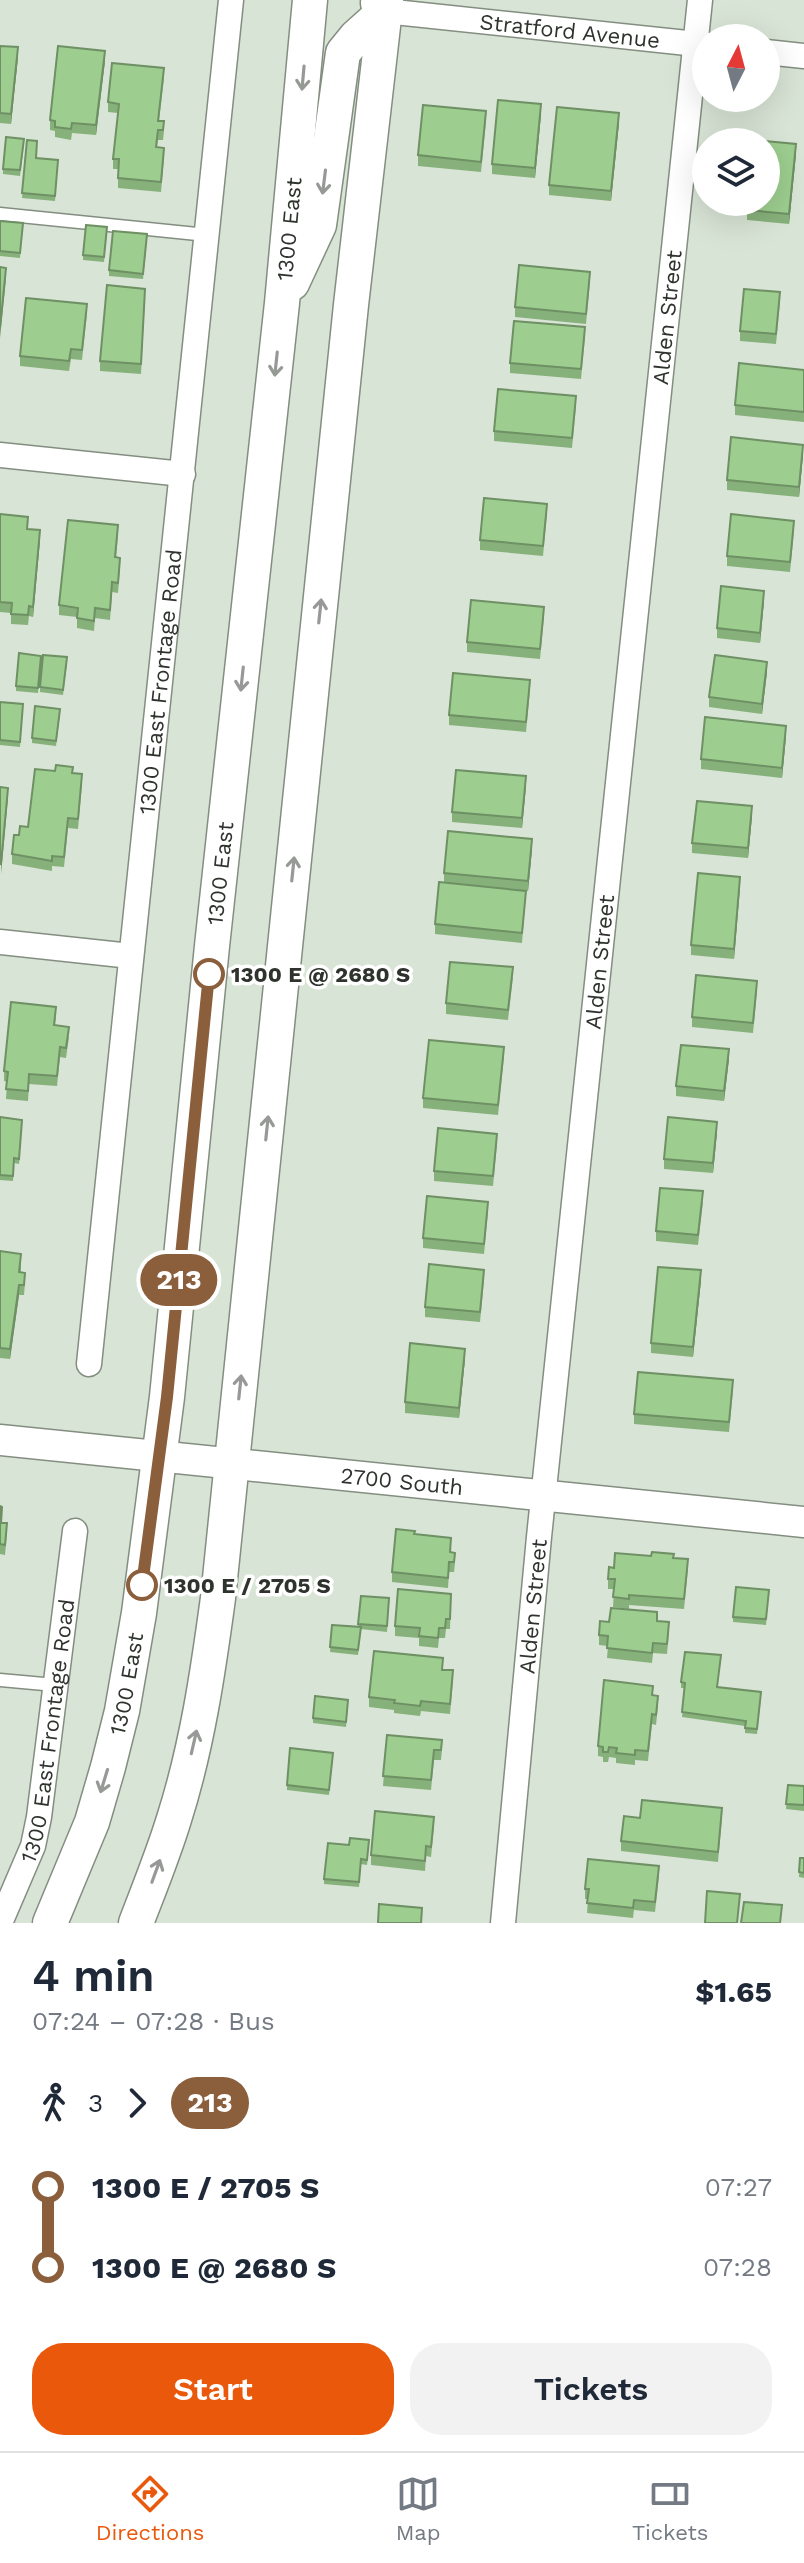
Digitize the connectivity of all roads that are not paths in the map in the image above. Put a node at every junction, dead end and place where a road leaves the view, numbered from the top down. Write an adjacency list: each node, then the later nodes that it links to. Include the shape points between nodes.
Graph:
1 (231, 0): 11 (street, 1300 East Frontage Road)
2 (310, 0): 12 (main road, 1300 East, one-way to 12)
3 (700, 0): 5 (street, Alden Street)
4 (382, 4): 6 (street, Stratford Avenue); 12 (main road, one-way to 12, via 343,53 319,225); 20 (main road, one-way to 4)
5 (701, 24)
6 (692, 44)
7 (780, 53): 8 (street)
8 (804, 56)
9 (694, 112): 21 (street, Alden Street)
10 (0, 214): 11 (lane)
11 (207, 235): 14 (street, 1300 East Frontage Road)
12 (282, 303): 19 (main road, 1300 East, one-way to 19)
13 (0, 455): 14 (street)
14 (183, 474): 16 (street, 1300 East Frontage Road)
15 (0, 942): 16 (street)
16 (131, 956): 17 (street, 1300 East Frontage Road)
17 (89, 1364)
18 (0, 1440): 19 (street, 2700 South)
19 (158, 1456): 20 (street, 2700 South); 27 (main road, 1300 East, one-way to 27, via 122,1711 92,1822)
20 (232, 1464): 21 (street, 2700 South); 28 (main road, one-way to 20, via 174,1818 197,1731)
21 (543, 1496): 22 (street, 2700 South); 29 (street, Alden Street)
22 (804, 1522)
23 (75, 1531): 25 (street, 1300 East Frontage Road)
24 (0, 1680): 25 (lane)
25 (55, 1685): 26 (street, 1300 East Frontage Road, via 33,1846)
26 (0, 1923)
27 (50, 1923)
28 (136, 1923)
29 (503, 1923)

